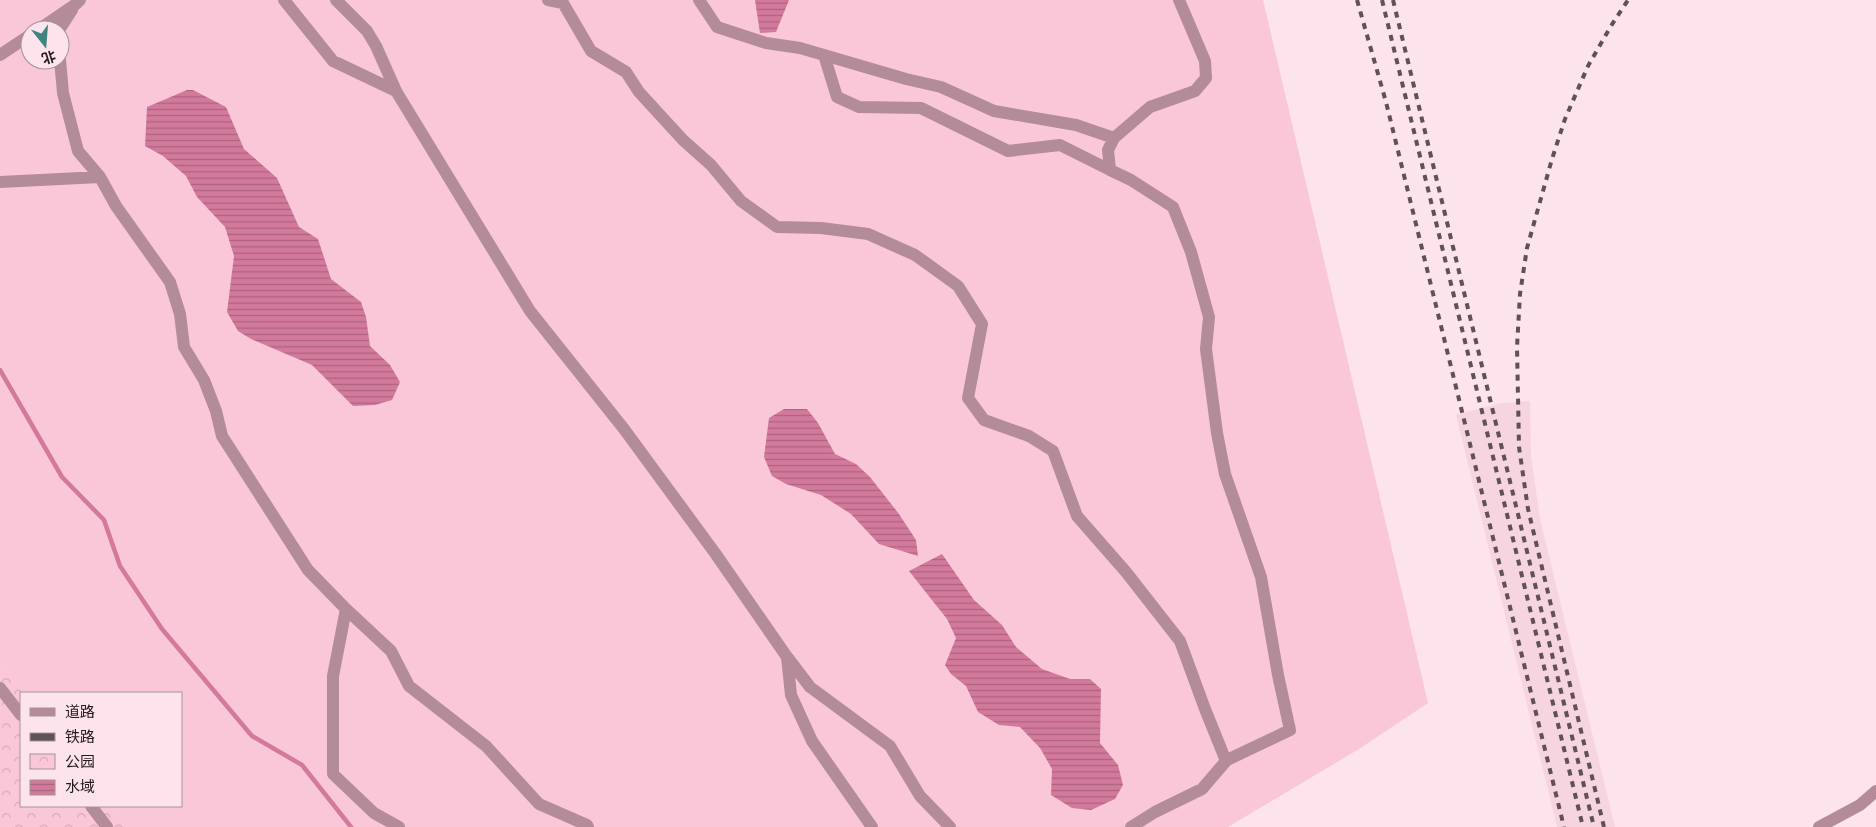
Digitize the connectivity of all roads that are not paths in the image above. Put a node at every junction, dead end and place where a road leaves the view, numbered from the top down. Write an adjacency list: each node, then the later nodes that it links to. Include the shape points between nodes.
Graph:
1 (284, 0): 13 (street, via 333,61)
2 (336, 0): 13 (street, via 367,31)
3 (548, 0): 22 (street, via 563,4 591,51 626,72 638,92 683,140 712,165 741,201 777,226 868,234 915,255 958,286 982,324 968,398 984,420 1028,436 1053,451 1077,516 1180,640)
4 (699, 0): 11 (street, via 717,27)
5 (1179, 0): 14 (street, via 1206,61 1206,78 1195,92 1150,108)
6 (78, 2): 7 (street); 8 (street)
7 (52, 20)
8 (66, 20)
9 (20, 42): 10 (street)
10 (0, 55)
11 (824, 55): 14 (street, via 941,87 994,111 1076,125); 15 (street, via 837,97 859,107 920,108 1008,151 1060,144)
12 (61, 70): 16 (street, via 63,93 78,151)
13 (396, 91): 19 (street, via 530,311 624,428)
14 (1114, 138): 15 (street, via 1108,150)
15 (1110, 170): 22 (street, via 1173,207 1191,252 1209,317 1206,349 1216,433 1225,474 1261,577 1290,730)
16 (100, 177): 17 (street); 18 (street, via 116,206 170,282 180,314 184,347 204,380 222,436 308,570)
17 (0, 182)
18 (346, 609): 27 (street, via 333,676 333,774 374,813); 28 (street, via 391,652 409,686 486,746 539,804)
19 (787, 657): 29 (street, via 791,695 812,741); 30 (street, via 810,687 890,746 920,796)
20 (0, 688): 21 (street)
21 (20, 715)
22 (1225, 762): 31 (street, via 1202,789)
23 (1876, 791): 25 (street)
24 (92, 807): 26 (street)
25 (1828, 825)
26 (107, 827)
27 (399, 827)
28 (588, 827)
29 (872, 827)
30 (950, 827)
31 (1131, 827)

